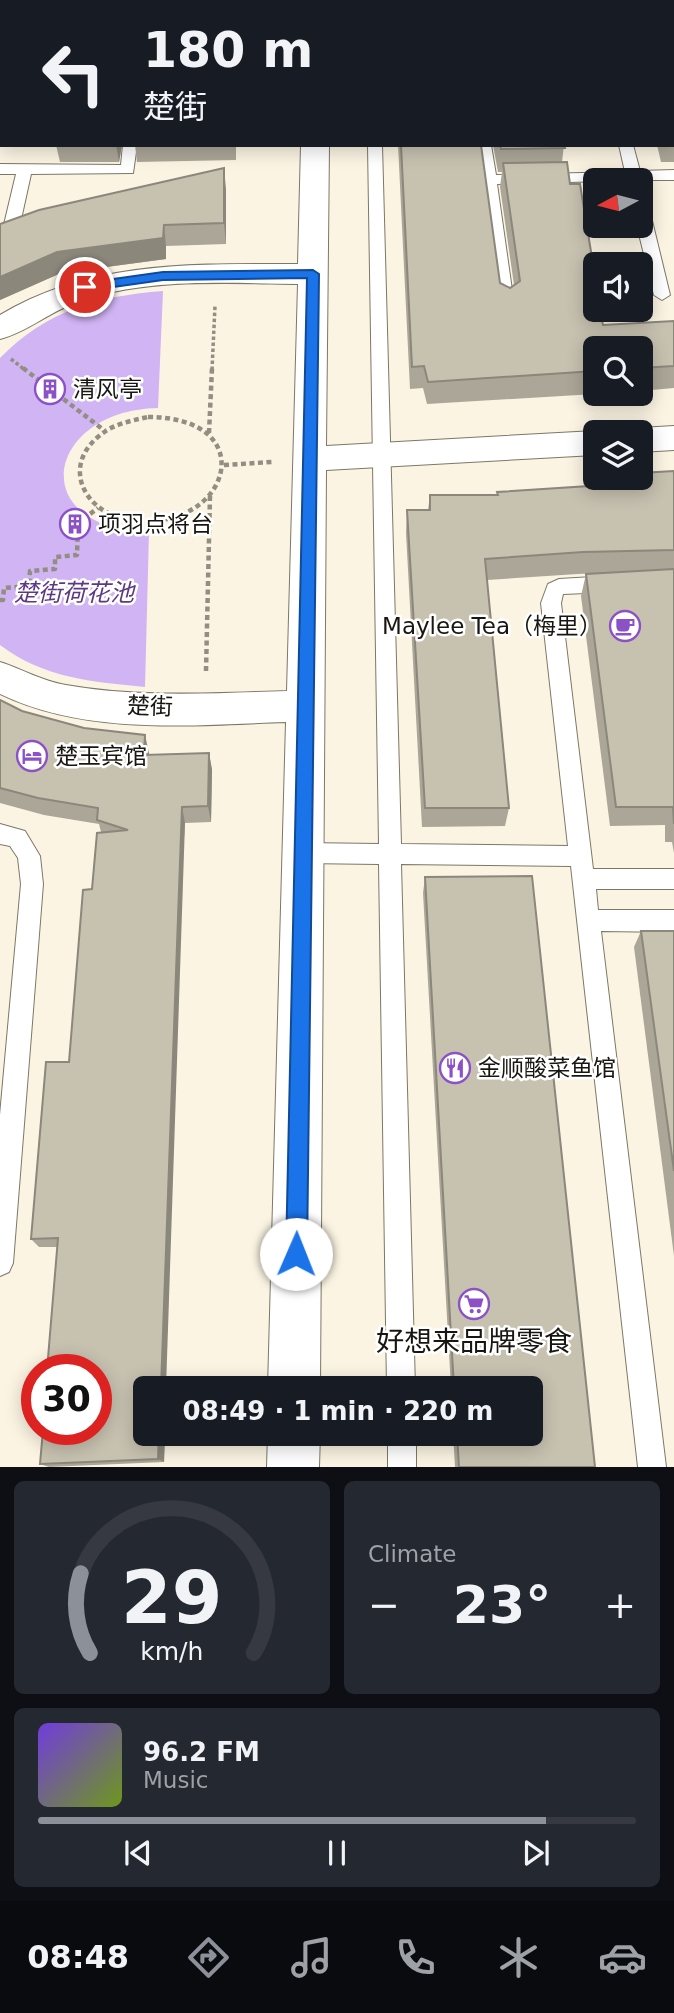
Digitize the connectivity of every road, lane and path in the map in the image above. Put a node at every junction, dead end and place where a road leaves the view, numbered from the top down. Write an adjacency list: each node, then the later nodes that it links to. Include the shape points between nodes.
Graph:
1 (131, 147): 8 (lane, via 128,170)
2 (315, 147): 15 (street)
3 (376, 147): 26 (lane)
4 (484, 147): 12 (lane)
5 (626, 147): 6 (lane)
6 (632, 168)
7 (0, 170): 8 (lane)
8 (24, 170): 13 (lane)
9 (674, 175): 10 (lane)
10 (653, 177)
11 (583, 179): 12 (lane)
12 (489, 180): 18 (lane)
13 (10, 233)
14 (648, 238): 17 (lane)
15 (313, 274): 16 (street); 27 (street)
16 (217, 275): 19 (street, via 163,276 85,287 27,310); 22 (path)
17 (662, 295)
18 (506, 304)
19 (0, 329)
20 (1, 352): 21 (path)
21 (105, 431): 22 (path, via 125,421 171,417); 30 (path, via 89,444 80,461 79,478 85,494)
22 (209, 434): 28 (path, via 220,449)
23 (674, 438): 24 (street)
24 (653, 439)
25 (583, 444): 26 (street)
26 (382, 455): 27 (street); 38 (lane)
27 (310, 459): 28 (path); 34 (street)
28 (224, 466): 29 (path)
29 (210, 495): 30 (path, via 189,511 166,520 118,517); 35 (path)
30 (98, 508): 32 (path, via 78,523 78,555 55,557 55,569 30,571 29,586 4,588)
31 (633, 583): 39 (lane, via 559,587 552,596)
32 (0, 600)
33 (0, 677): 35 (street, 楚街, via 15,687 70,702)
34 (305, 706): 35 (street, 楚街); 37 (street)
35 (205, 707)
36 (0, 834): 43 (lane, via 17,838 29,856 32,884)
37 (303, 853): 38 (lane); 44 (street)
38 (390, 854): 39 (lane); 45 (lane)
39 (581, 867): 40 (lane); 41 (lane)
40 (674, 879)
41 (588, 920): 42 (lane); 50 (lane)
42 (674, 921)
43 (0, 1263)
44 (294, 1376)
45 (401, 1376)
46 (293, 1446): 48 (street)
47 (402, 1446): 49 (lane)
48 (293, 1467)
49 (402, 1467)
50 (652, 1467)

